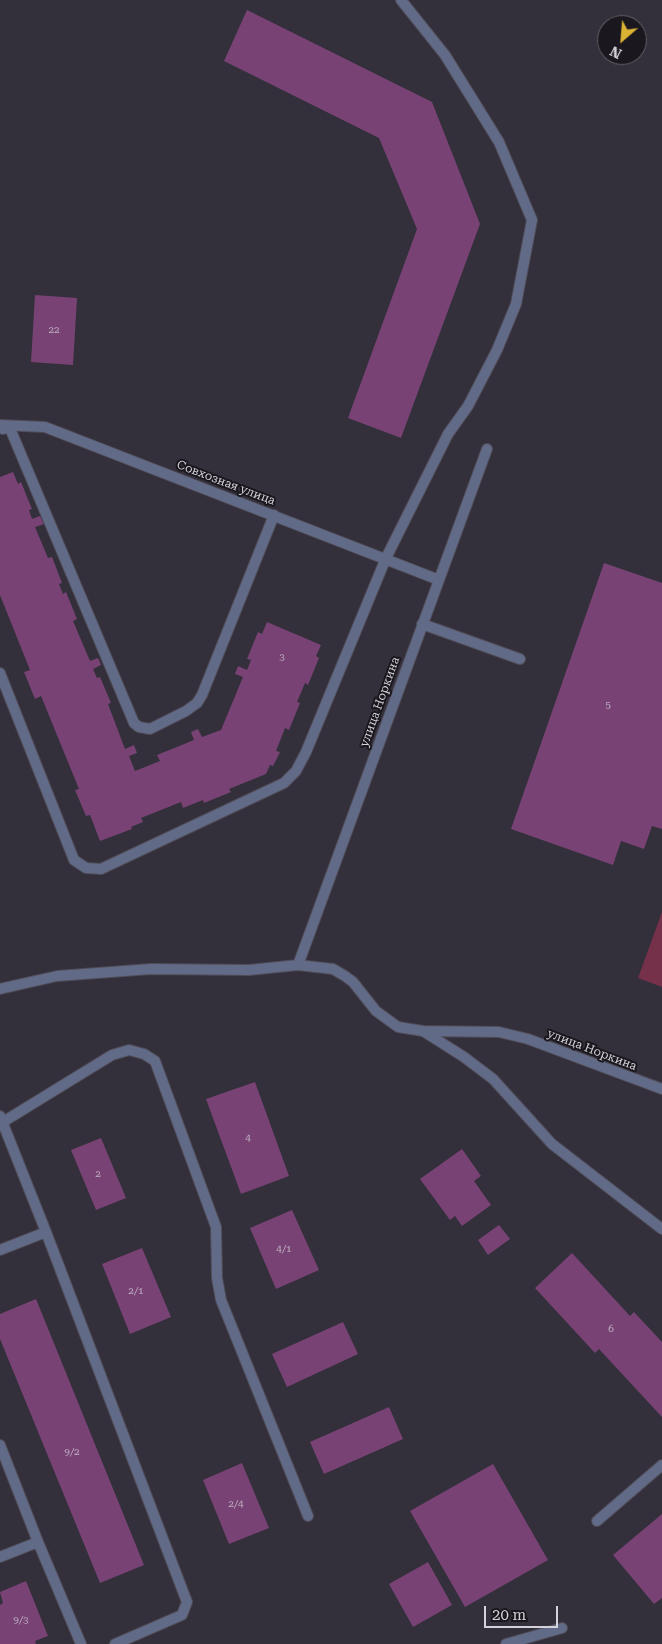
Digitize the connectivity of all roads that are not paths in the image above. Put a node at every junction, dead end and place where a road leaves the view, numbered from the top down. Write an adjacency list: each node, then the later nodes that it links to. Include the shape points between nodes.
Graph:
1 (400, 0): 5 (street, via 445,55 499,142 532,220 516,304 497,350 468,406 448,434)
2 (3, 427): 4 (street, Совхозная улица, via 45,427); 4 (street, via 134,724 139,728 150,729 186,712 197,703)
3 (487, 449): 6 (street, улица Норкина)
4 (274, 515): 5 (street, Совхозная улица)
5 (386, 558): 6 (street, Совхозная улица); 9 (street, via 306,752 290,777 284,783 101,869 86,868 74,860)
6 (438, 580): 7 (street, улица Норкина)
7 (422, 624): 8 (street); 10 (street, улица Норкина)
8 (520, 659)
9 (0, 672)
10 (298, 965): 11 (street, улица Норкина, via 249,970 151,969 76,974); 12 (street, улица Норкина, via 333,969 353,982 384,1019 398,1026)
11 (0, 989)
12 (423, 1031): 13 (street, улица Норкина, via 499,1032 528,1039); 15 (street, via 493,1079 552,1144)
13 (662, 1090)
14 (1, 1119): 16 (street); 20 (street, via 112,1055 129,1050 155,1061 214,1219 221,1300)
15 (662, 1229)
16 (46, 1232): 17 (street); 26 (street, via 187,1602 182,1615)
17 (0, 1250)
18 (0, 1445): 22 (street)
19 (662, 1465): 21 (street)
20 (308, 1516)
21 (597, 1520)
22 (38, 1542): 23 (street); 25 (street)
23 (0, 1557)
24 (562, 1628): 27 (street)
25 (80, 1644)
26 (115, 1644)
27 (506, 1644)

